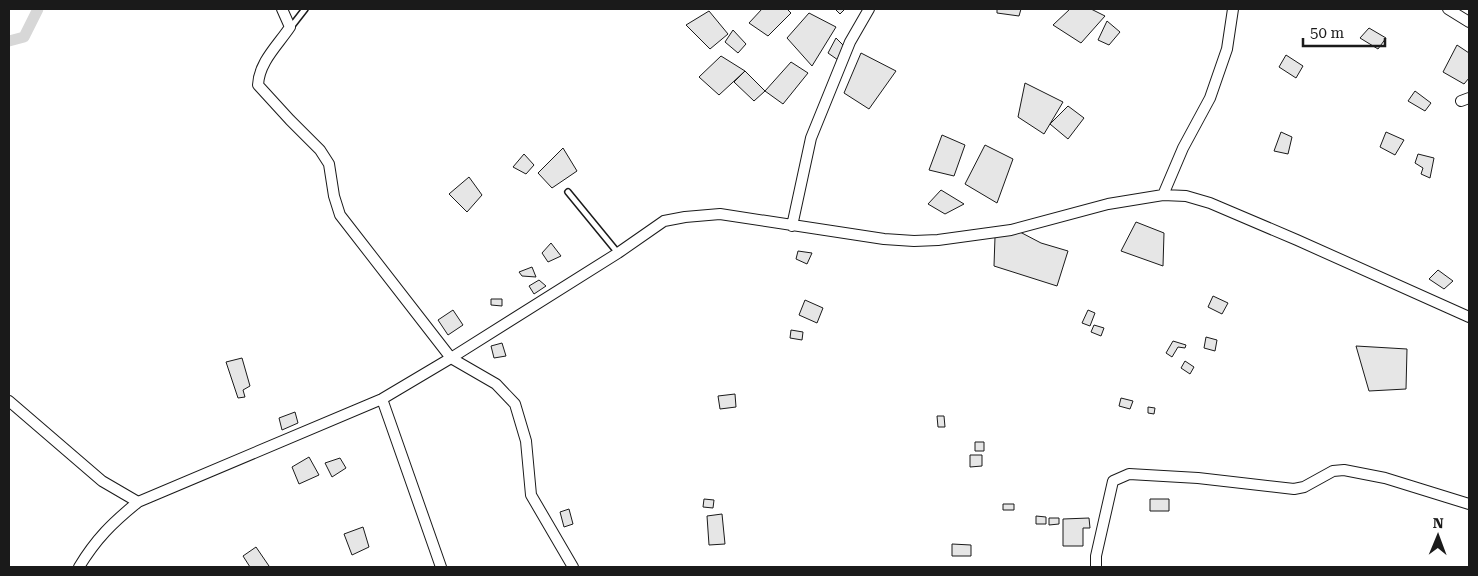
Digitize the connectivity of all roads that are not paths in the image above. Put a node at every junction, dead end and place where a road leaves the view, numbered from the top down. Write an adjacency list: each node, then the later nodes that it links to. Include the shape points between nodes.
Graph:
1 (282, 9): 7 (street)
2 (305, 9): 7 (lane)
3 (869, 9): 10 (street, via 850,42 811,138)
4 (1233, 9): 9 (street, via 1227,49 1210,98)
5 (1448, 9): 6 (street)
6 (1469, 22)
7 (290, 27): 13 (street, via 263,64 258,85 320,150 329,164 340,215)
8 (568, 192): 11 (lane)
9 (1163, 195): 10 (street, via 1108,204 1012,230 938,240 914,242); 12 (street, via 1202,200)
10 (792, 226): 11 (street, via 720,214 686,217 664,221)
11 (618, 253): 13 (street)
12 (1469, 317)
13 (452, 358): 14 (street); 20 (street, via 496,384 515,404 526,441 531,495)
14 (382, 399): 16 (street); 19 (street)
15 (9, 402): 16 (street, via 102,481)
16 (138, 502): 18 (street, via 113,522)
17 (1469, 504): 21 (street, via 1385,478 1344,470 1333,471 1294,489 1129,474 1114,481)
18 (79, 567)
19 (441, 567)
20 (573, 567)
21 (1096, 567)

